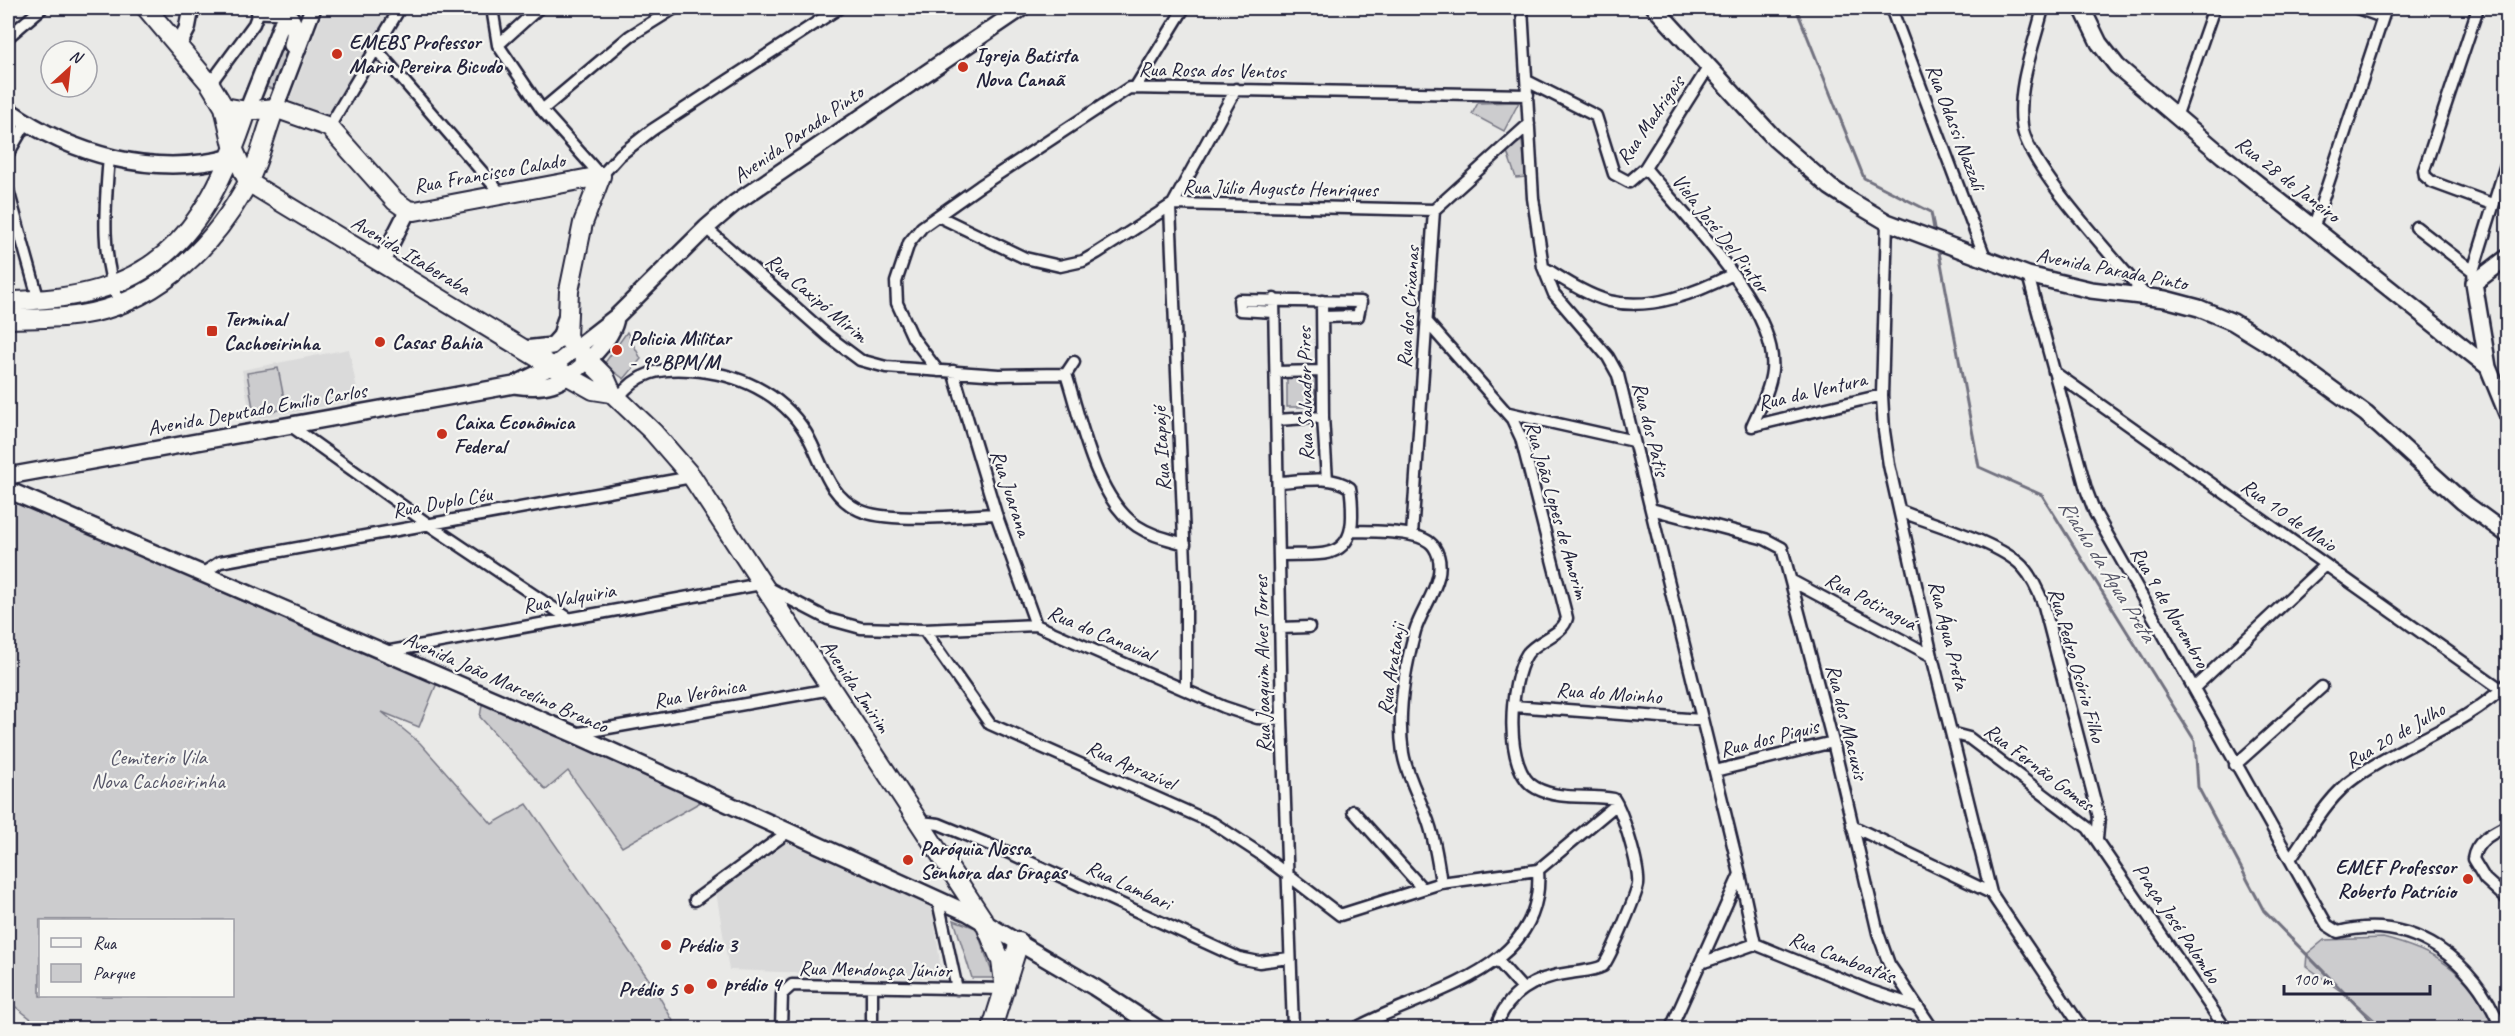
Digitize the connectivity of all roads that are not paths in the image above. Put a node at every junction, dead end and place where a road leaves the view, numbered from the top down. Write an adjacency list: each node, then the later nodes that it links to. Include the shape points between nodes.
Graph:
1 (42, 8): 25 (street)
2 (146, 8): 26 (main road)
3 (191, 8): 26 (main road, via 187,29)
4 (313, 8): 29 (main road)
5 (400, 8): 28 (street)
6 (492, 8): 27 (street)
7 (538, 8): 27 (street)
8 (675, 8): 39 (street, via 630,36)
9 (818, 8): 24 (street)
10 (839, 8): 24 (street)
11 (1022, 8): 64 (main road, Avenida Parada Pinto, via 735,203)
12 (1184, 8): 33 (street)
13 (1522, 8): 31 (street, Rua dos Patis)
14 (1655, 8): 30 (main road, Avenida Parada Pinto)
15 (1891, 8): 66 (street, Rua Odassi Nazzali)
16 (2043, 8): 73 (street, via 2023,84 2022,127 2027,143 2055,187)
17 (2082, 8): 41 (main road, Rua 28 de Janeiro, via 2108,56)
18 (2214, 8): 41 (street)
19 (2357, 8): 23 (street)
20 (2478, 8): 56 (street, via 2424,170 2432,182)
21 (260, 9): 22 (main road); 32 (street, via 254,24)
22 (287, 9): 29 (main road, via 296,30 288,57); 40 (main road)
23 (2384, 12): 62 (street)
24 (817, 22): 51 (street, via 652,130)
25 (8, 37)
26 (178, 44): 32 (main road)
27 (498, 45): 39 (street)
28 (376, 49): 44 (street); 55 (street)
29 (291, 65): 37 (main road)
30 (1708, 68): 50 (street, Rua Madrigais); 61 (main road, Avenida Parada Pinto, via 1808,169)
31 (1527, 81): 35 (street, Rua dos Patis); 50 (street, Rua Madrigais, via 1596,116 1610,164 1619,179 1634,180)
32 (210, 84): 36 (main road)
33 (1134, 88): 34 (street, Rua Rosa dos Ventos); 60 (street, Rua Rosa dos Ventos)
34 (1236, 89): 35 (street, Rua Rosa dos Ventos); 57 (street)
35 (1528, 95): 43 (street, Rua dos Patis)
36 (224, 107): 40 (main road); 46 (main road)
37 (275, 108): 40 (main road); 44 (main road); 52 (main road)
38 (8, 110): 42 (main road)
39 (542, 110): 51 (street)
40 (247, 111): 46 (main road)
41 (2176, 117): 62 (main road, Rua 28 de Janeiro)
42 (26, 123): 45 (street); 47 (main road)
43 (1529, 124): 59 (street); 68 (street, Rua dos Patis, via 1533,198)
44 (329, 127): 58 (main road, via 395,201)
45 (8, 154)
46 (233, 154): 49 (main road); 52 (main road); 53 (main road)
47 (109, 157): 49 (main road); 72 (street, via 106,220)
48 (2508, 158): 56 (street)
49 (189, 166): 53 (main road, via 207,173)
50 (1645, 168): 69 (street, Viela José Del Pintor)
51 (601, 176): 55 (main road, Rua Francisco Calado); 80 (main road, via 583,223)
52 (248, 182): 67 (main road, Avenida Itaberaba); 78 (main road, via 193,258 163,283)
53 (217, 188): 72 (main road, via 178,243 142,271)
54 (8, 190): 76 (street)
55 (502, 195): 58 (main road, Rua Francisco Calado)
56 (2492, 204): 71 (street)
57 (1171, 206): 59 (street, Rua Júlio Augusto Henriques); 60 (street, Rua Júlio Augusto Henriques, via 1097,254 1060,266 1025,258); 119 (street, Rua Itapajé)
58 (408, 210): 67 (main road, Rua Francisco Calado)
59 (1434, 210): 84 (street, Rua dos Crixanas)
60 (938, 216): 91 (street, Rua Rosa dos Ventos, via 909,243 896,282 897,303 904,321 918,347)
61 (1887, 222): 66 (main road, Avenida Parada Pinto); 98 (street, Rua Água Preta)
62 (2314, 226): 89 (main road, Rua 28 de Janeiro)
63 (2416, 227): 71 (street)
64 (706, 228): 81 (main road, Avenida Parada Pinto); 91 (street, Rua Caxipó Mirim, via 860,360 886,367)
65 (2508, 257): 71 (main road)
66 (1986, 260): 70 (main road, Avenida Parada Pinto)
67 (381, 263): 86 (main road, Avenida Itaberaba)
68 (1543, 267): 69 (street, via 1592,294 1627,303 1688,295); 106 (street, Rua dos Patis, via 1554,294 1613,364)
69 (1732, 274): 105 (street, Viela José Del Pintor, via 1756,308 1772,351 1768,389)
70 (2028, 274): 73 (main road, Avenida Parada Pinto, via 2091,290); 95 (street, Rua 9 de Novembro)
71 (2473, 277): 89 (main road)
72 (112, 287): 76 (main road); 78 (street)
73 (2145, 295): 118 (main road, Avenida Parada Pinto, via 2199,308 2233,322 2277,349 2366,414 2463,502)
74 (1274, 299): 77 (street); 79 (street, Rua Joaquim Alves Torres); 79 (street, via 1239,300 1240,310)
75 (8, 301): 76 (main road)
76 (39, 301)
77 (1322, 301): 82 (street, Rua Salvador Pires); 82 (street, via 1361,302 1358,316)
78 (120, 305): 83 (main road, via 81,315)
79 (1274, 312): 94 (street, Rua Joaquim Alves Torres)
80 (566, 317): 85 (main road, via 580,329); 86 (main road, via 561,336 552,346); 87 (main road, via 567,336)
81 (616, 317): 85 (main road, Avenida Parada Pinto); 87 (main road, Avenida Parada Pinto, via 613,330)
82 (1323, 317): 93 (street, Rua Salvador Pires)
83 (8, 319)
84 (1427, 322): 100 (street, Rua João Lopes de Amorim); 117 (street, Rua dos Crixanas)
85 (593, 333): 87 (main road, Avenida Parada Pinto)
86 (519, 346): 90 (main road, Avenida Itaberaba); 97 (main road, via 527,365)
87 (581, 354): 90 (main road, Avenida Parada Pinto); 99 (main road, Avenida Imirim, via 605,378)
88 (1074, 362): 96 (street)
89 (2488, 367): 101 (main road)
90 (560, 371): 97 (main road, Avenida Deputado Emílio Carlos); 99 (main road, Avenida Imirim, via 593,390)
91 (938, 371): 92 (street, Rua Caxipó Mirim)
92 (952, 371): 96 (street, Rua Caxipó Mirim); 114 (street, Rua Juarana)
93 (1322, 371): 94 (street); 102 (street, Rua Salvador Pires)
94 (1276, 372): 103 (street, Rua Joaquim Alves Torres)
95 (2054, 372): 121 (street, Rua 10 de Maio); 136 (street, Rua 9 de Novembro, via 2095,513)
96 (1066, 374): 119 (street, via 1096,467 1113,501 1136,526)
97 (514, 385): 104 (main road, Avenida Deputado Emílio Carlos)
98 (1882, 395): 105 (street, Rua da Ventura); 113 (street, Rua Água Preta, via 1887,453)
99 (615, 396): 108 (main road, Avenida Imirim); 114 (street, via 635,380 662,370 724,374 769,393 785,408 806,434 826,480 836,493 861,511 911,517)
100 (1509, 413): 106 (street); 139 (street, Rua João Lopes de Amorim, via 1521,438 1567,618 1563,627 1527,654)
101 (2508, 416)
102 (1323, 417): 103 (street); 109 (street, Rua Salvador Pires)
103 (1277, 420): 110 (street, Rua Joaquim Alves Torres)
104 (288, 424): 107 (main road, Avenida Deputado Emílio Carlos); 115 (street)
105 (1752, 426)
106 (1634, 441): 112 (street, Rua dos Patis)
107 (8, 476)
108 (692, 477): 115 (street, Rua Duplo Céu); 124 (main road, Avenida Imirim)
109 (1327, 480): 110 (street); 116 (street, Rua Salvador Pires, via 1350,488)
110 (1278, 482): 120 (street, Rua Joaquim Alves Torres)
111 (8, 490): 122 (main road, Avenida João Marcelino Branco)
112 (1651, 509): 123 (street, Rua dos Macuxis, via 1774,542 1782,548); 141 (street, Rua dos Patis)
113 (1900, 511): 133 (street, Rua Água Preta); 153 (street, Rua Pedro Osório Filho, via 1998,550 2017,562 2031,578 2044,606 2099,817)
114 (996, 514): 128 (street, Rua Juarana)
115 (428, 524): 122 (street, Rua Duplo Céu, via 220,562); 127 (street)
116 (1352, 531): 117 (street); 120 (street, via 1342,548 1332,552)
117 (1412, 535): 158 (street, Rua Aratanji, via 1427,539 1433,546 1439,569 1438,583 1420,614 1408,661 1401,730 1408,774 1434,838)
118 (2508, 535)
119 (1185, 544): 138 (street, Rua Itapajé)
120 (1280, 555): 130 (street, Rua Joaquim Alves Torres)
121 (2325, 565): 134 (street, Rua 10 de Maio); 136 (street)
122 (202, 574): 132 (main road, Avenida João Marcelino Branco)
123 (1792, 581): 133 (street, Rua Potiraguá); 144 (street, Rua dos Macuxis)
124 (760, 584): 125 (street, Rua do Canavial); 126 (main road, Avenida Imirim); 127 (street, Rua Valquiria)
125 (795, 602): 126 (street); 131 (street, Rua do Canavial, via 828,619 861,628)
126 (782, 616): 137 (main road, Avenida Imirim)
127 (568, 618): 132 (street, Rua Valquiria)
128 (1036, 625): 131 (street, Rua do Canavial); 138 (street, Rua do Canavial)
129 (1309, 627): 130 (street)
130 (1281, 628): 140 (street, Rua Joaquim Alves Torres)
131 (924, 630): 157 (street, Rua Aprazível, via 990,724 1214,823)
132 (385, 652): 142 (main road, Avenida João Marcelino Branco)
133 (1932, 656): 143 (street, Rua Água Preta)
134 (2504, 686): 154 (street, Rua 20 de Julho, via 2469,715 2390,755 2355,778 2335,795)
135 (2322, 687): 145 (street)
136 (2194, 688): 145 (street, Rua 9 de Novembro)
137 (831, 689): 142 (street, Rua Verônica); 149 (main road, Avenida Imirim)
138 (1186, 690): 140 (street, Rua do Canavial, via 1239,713)
139 (1514, 705): 141 (street, Rua do Moinho); 147 (street, Rua João Lopes de Amorim, via 1515,758 1526,780 1550,794 1612,798)
140 (1282, 719): 157 (street, Rua Joaquim Alves Torres)
141 (1701, 720): 146 (street, Rua dos Patis)
142 (574, 734): 152 (main road, Avenida João Marcelino Branco)
143 (1954, 734): 153 (street, Rua Fernão Gomes, via 1969,738 2088,828); 160 (street, Rua Água Preta)
144 (1833, 742): 146 (street, Rua dos Piquis); 151 (street, Rua dos Macuxis)
145 (2235, 765): 154 (street, Rua 9 de Novembro)
146 (1715, 771): 156 (street, Rua dos Patis)
147 (1617, 804): 155 (street); 173 (street, via 1638,885 1607,962 1598,969 1539,979)
148 (1353, 811): 159 (street)
149 (920, 822): 164 (main road, Avenida Imirim); 167 (street, Rua Lambari, via 939,824 1012,854 1239,957 1259,962)
150 (2508, 825): 162 (street, via 2484,839 2473,859 2485,879)
151 (1852, 826): 160 (street); 174 (street, Rua dos Macuxis, via 1881,944)
152 (788, 832): 161 (street); 163 (main road, Avenida João Marcelino Branco)
153 (2097, 839): 185 (street, Praça José Palombo)
154 (2290, 859): 186 (street, Rua 9 de Novembro, via 2327,925 2338,932 2399,932 2434,945 2474,978)
155 (1538, 870): 158 (street); 168 (street, via 1539,886 1526,930)
156 (1740, 874): 166 (street, Rua dos Patis); 169 (street)
157 (1288, 875): 159 (street, Rua Aprazível, via 1334,912 1346,915); 167 (street, Rua Joaquim Alves Torres)
158 (1441, 883): 159 (street)
159 (1422, 888)
160 (1991, 894): 184 (street, Rua Água Preta)
161 (695, 900)
162 (2508, 900)
163 (938, 901): 164 (main road, Avenida João Marcelino Branco); 171 (street)
164 (984, 921): 165 (main road, Avenida João Marcelino Branco); 172 (main road, Avenida Imirim, via 1001,961)
165 (1019, 942): 172 (main road); 178 (main road, Avenida João Marcelino Branco)
166 (1755, 944): 169 (street); 174 (street, Rua Camboatás)
167 (1289, 958): 179 (street, Rua Joaquim Alves Torres)
168 (1498, 961): 173 (street); 180 (street)
169 (1701, 963): 182 (street)
170 (873, 987): 171 (street, Rua Mendonça Júnior); 175 (street, Rua Mendonça Júnior, via 792,985 782,994); 176 (street)
171 (957, 989): 172 (street, Rua Mendonça Júnior)
172 (1005, 989): 177 (main road, Avenida Imirim)
173 (1523, 989): 181 (street, via 1505,1008)
174 (1916, 1006): 183 (street, Rua dos Macuxis)
175 (781, 1029)
176 (872, 1029)
177 (992, 1029)
178 (1157, 1029)
179 (1293, 1029)
180 (1356, 1029)
181 (1496, 1029)
182 (1671, 1029)
183 (1932, 1029)
184 (2082, 1029)
185 (2225, 1029)
186 (2501, 1029)

